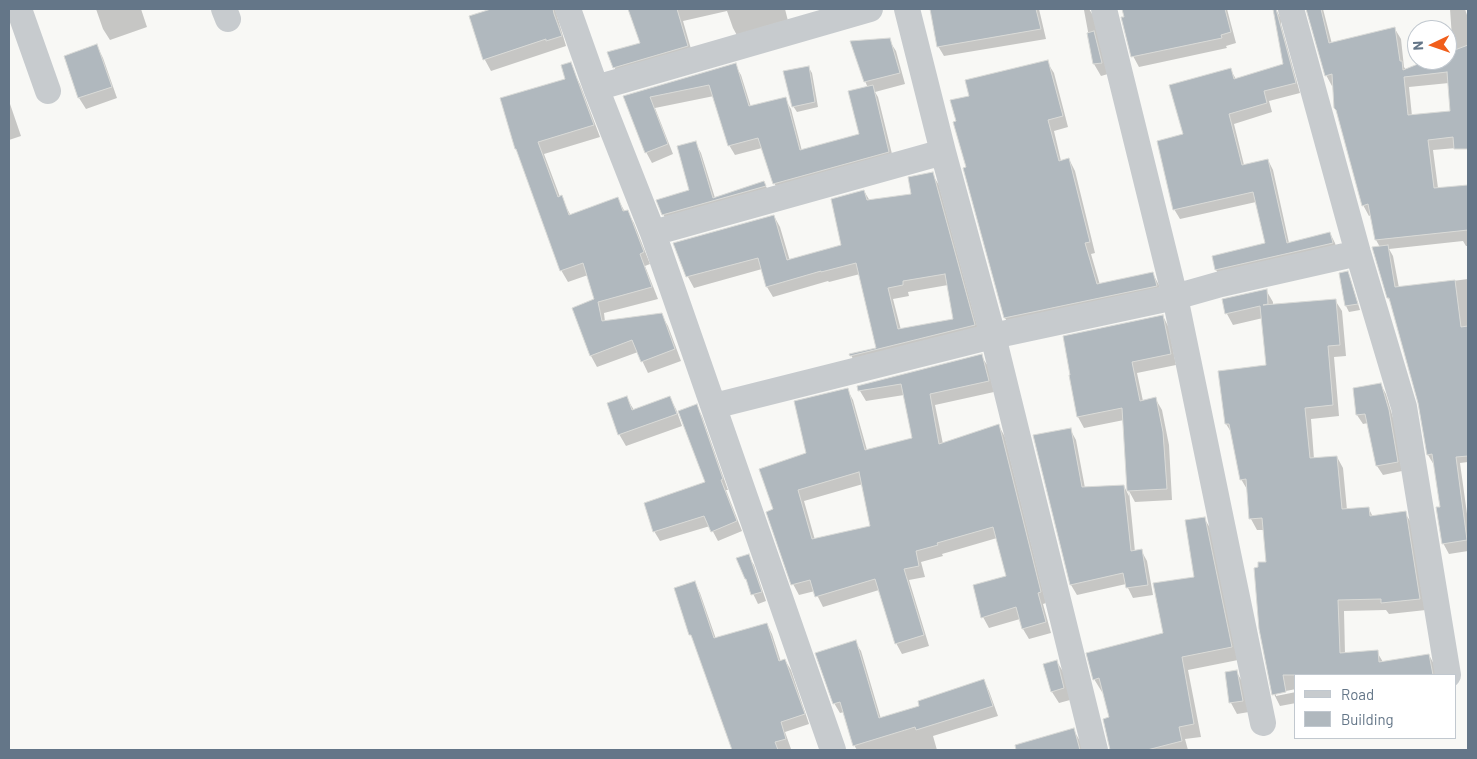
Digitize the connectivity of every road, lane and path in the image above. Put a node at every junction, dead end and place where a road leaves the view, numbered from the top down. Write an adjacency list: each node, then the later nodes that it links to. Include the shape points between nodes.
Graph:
1 (19, 9): 8 (street)
2 (568, 9): 7 (street)
3 (870, 9): 7 (street)
4 (907, 9): 9 (street)
5 (1104, 9): 12 (street)
6 (1291, 9): 11 (street)
7 (596, 88): 10 (street)
8 (48, 91)
9 (943, 152): 10 (street); 13 (street)
10 (652, 233): 14 (street)
11 (1358, 252): 12 (street); 15 (street, via 1404,407)
12 (1175, 297): 13 (street); 16 (street)
13 (993, 336): 14 (street); 18 (street)
14 (714, 406): 17 (street)
15 (1448, 674)
16 (1263, 723)
17 (833, 750)
18 (1095, 750)

